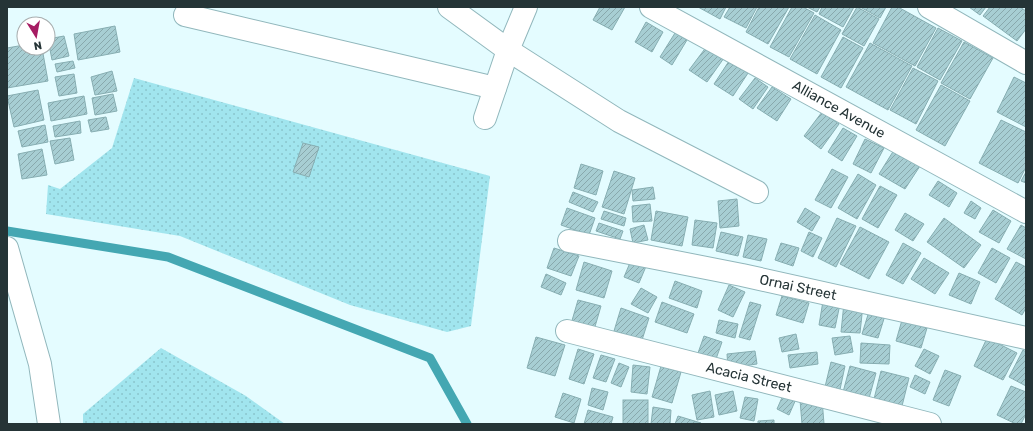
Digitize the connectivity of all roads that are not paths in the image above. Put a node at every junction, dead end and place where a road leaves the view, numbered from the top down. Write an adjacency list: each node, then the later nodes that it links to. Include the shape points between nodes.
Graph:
1 (190, 7): 8 (street, via 185,15)
2 (449, 7): 6 (street)
3 (526, 7): 6 (street)
4 (651, 7): 11 (street, Alliance Avenue)
5 (929, 7): 7 (street)
6 (508, 50): 8 (street); 10 (street, via 619,121)
7 (1026, 63)
8 (495, 88): 9 (street)
9 (485, 118)
10 (757, 192)
11 (1026, 212)
12 (569, 241): 15 (street, Ornai Street, via 742,275)
13 (7, 248): 16 (street, via 40,364)
14 (568, 331): 17 (street, Acacia Street)
15 (1026, 338)
16 (49, 424)
17 (930, 424)

